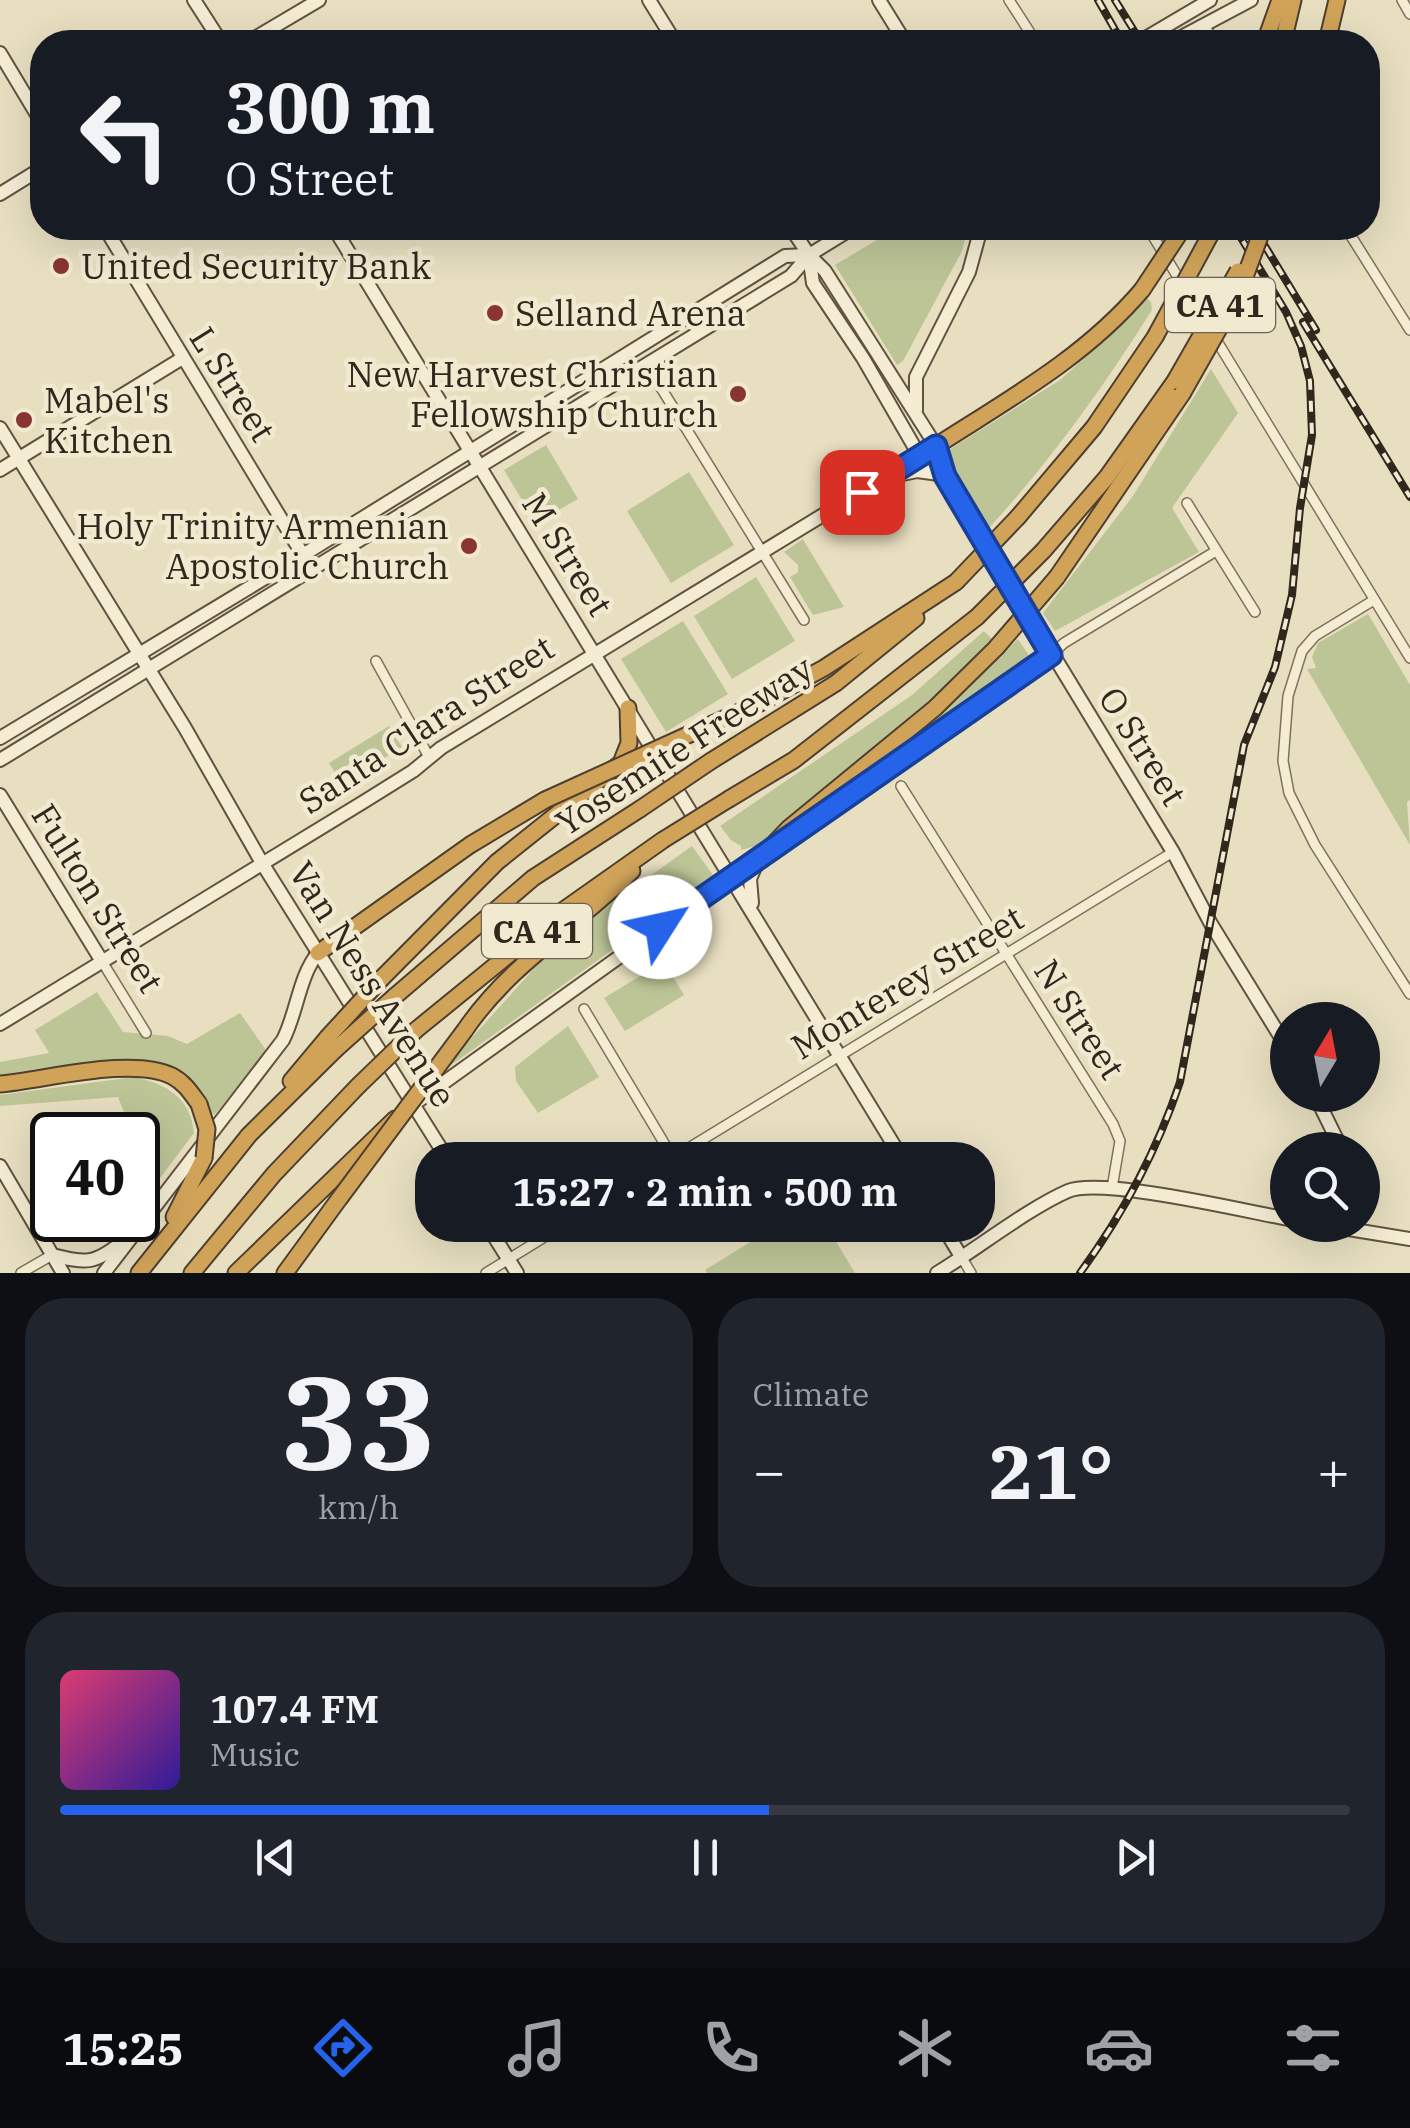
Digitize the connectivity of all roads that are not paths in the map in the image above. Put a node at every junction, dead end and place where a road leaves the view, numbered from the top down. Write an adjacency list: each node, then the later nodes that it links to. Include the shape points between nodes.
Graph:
1 (194, 0): 14 (street)
2 (319, 0): 15 (street)
3 (649, 0): 16 (street)
4 (879, 0): 17 (street)
5 (1008, 0): 18 (street)
6 (1210, 0): 19 (street)
7 (1250, 0): 13 (street)
8 (1280, 0): 22 (highway)
9 (1293, 0): 23 (highway)
10 (1337, 0): 24 (highway)
11 (1402, 0): 12 (street)
12 (1410, 14)
13 (1202, 25): 20 (street); 21 (street)
14 (213, 30)
15 (268, 30)
16 (668, 30)
17 (898, 30)
18 (1028, 30)
19 (1159, 30)
20 (1193, 30)
21 (1206, 30)
22 (1270, 30)
23 (1286, 30)
24 (1330, 30)
25 (0, 53): 26 (street)
26 (30, 103)
27 (30, 175): 28 (street)
28 (0, 194)
29 (111, 240): 41 (street, L Street)
30 (341, 240): 49 (street, M Street)
31 (799, 240): 39 (street, O Street)
32 (833, 240): 39 (street)
33 (978, 240): 43 (street)
34 (1155, 240): 62 (street)
35 (1174, 240): 48 (highway, bridge, via 1142,290 1082,350)
36 (1207, 240): 61 (highway, Yosemite Freeway / CA 41, bridge, via 1094,428)
37 (1258, 240): 45 (highway, bridge, via 1239,293)
38 (1354, 240): 40 (street)
39 (809, 255): 42 (street, via 794,274); 44 (street, O Street); 49 (street, via 785,256); 50 (street, O Street, via 813,284)
40 (1410, 330)
41 (181, 359): 51 (street); 59 (street, L Street)
42 (646, 366): 52 (street); 58 (street)
43 (920, 367): 44 (street); 46 (street)
44 (893, 379): 46 (street, O Street)
45 (1179, 387): 77 (highway, Yosemite Freeway / CA 41, bridge, via 1043,551 977,617 808,750); 78 (highway, bridge, via 1057,577 996,648 936,708)
46 (917, 416): 48 (street, O Street)
47 (0, 428): 51 (street, Van Ness Avenue)
48 (936, 446): 50 (street, Santa Clara Street); 54 (street, O Street)
49 (468, 450): 52 (street, M Street); 59 (street)
50 (919, 455): 54 (street, O Street); 55 (street, Santa Clara Street)
51 (19, 458): 53 (street); 65 (street, Van Ness Avenue)
52 (478, 468): 60 (street); 66 (street, M Street)
53 (0, 470)
54 (945, 476): 55 (street, via 916,471); 67 (street, O Street)
55 (888, 477): 58 (street, Santa Clara Street)
56 (1187, 503): 57 (street)
57 (1216, 551): 63 (street); 67 (street)
58 (760, 552): 64 (street); 66 (street, Santa Clara Street)
59 (303, 555): 60 (street, L Street); 65 (street)
60 (312, 570): 70 (street)
61 (956, 582): 83 (highway, bridge, via 760,703 545,800); 91 (highway, Yosemite Freeway / CA 41, bridge, via 836,683 533,878)
62 (1374, 600): 68 (street); 86 (street, via 1315,636 1299,656 1283,761 1289,793 1314,845)
63 (1254, 612)
64 (804, 620)
65 (137, 652): 70 (street, Van Ness Avenue); 72 (street)
66 (594, 652): 71 (street, M Street); 73 (street, Santa Clara Street)
67 (1051, 655): 78 (street); 79 (street, O Street)
68 (1410, 658)
69 (376, 661): 73 (street)
70 (148, 670): 74 (street); 80 (street, Van Ness Avenue)
71 (628, 708): 81 (street, M Street); 91 (highway, bridge, via 629,743 621,763 497,862 382,978)
72 (0, 738)
73 (429, 758): 80 (street, Santa Clara Street)
74 (0, 760)
75 (900, 786): 84 (street, N Street)
76 (0, 795): 85 (street, Fulton Street)
77 (663, 840): 118 (highway, Yosemite Freeway / CA 41, bridge, via 561,912 416,1030 274,1174); 120 (highway, bridge, via 494,994)
78 (767, 850): 81 (street); 82 (street, via 752,870)
79 (1173, 852): 84 (street, Monterey Street); 88 (street, O Street)
80 (262, 863): 83 (street, Van Ness Avenue); 85 (street, Santa Clara Street)
81 (732, 878): 82 (street, M Street); 94 (street)
82 (752, 910): 92 (street, M Street)
83 (318, 953): 94 (street, Van Ness Avenue); 101 (street, via 283,1040)
84 (1006, 954): 92 (street, Monterey Street); 100 (street, N Street, via 1118,1132)
85 (103, 963): 89 (street, Santa Clara Street); 90 (street, Fulton Street)
86 (1410, 994)
87 (584, 1009): 96 (street)
88 (1270, 1021)
89 (0, 1024)
90 (146, 1033)
91 (331, 1044): 110 (highway)
92 (840, 1056): 97 (street, Monterey Street); 98 (street, M Street)
93 (0, 1084): 110 (highway, bridge, via 126,1068 149,1068 179,1080 199,1104 208,1134 204,1158)
94 (414, 1104): 95 (street, Van Ness Avenue); 119 (highway)
95 (437, 1142)
96 (661, 1142)
97 (699, 1142)
98 (892, 1142)
99 (0, 1166): 111 (street)
100 (1112, 1188): 102 (street); 112 (street, via 1068,1191)
101 (160, 1198)
102 (1270, 1215)
103 (1380, 1234): 104 (street)
104 (1410, 1240)
105 (122, 1242): 111 (street, via 96,1261)
106 (126, 1242): 116 (street)
107 (496, 1242): 113 (street)
108 (540, 1242): 113 (street)
109 (952, 1242): 112 (street)
110 (156, 1253): 117 (highway)
111 (52, 1255): 114 (street); 115 (street)
112 (962, 1258): 123 (street); 124 (street)
113 (507, 1266): 121 (street); 122 (street)
114 (21, 1273)
115 (64, 1273)
116 (104, 1273)
117 (139, 1273)
118 (192, 1273)
119 (236, 1273)
120 (285, 1273)
121 (486, 1273)
122 (517, 1273)
123 (937, 1273)
124 (972, 1273)

